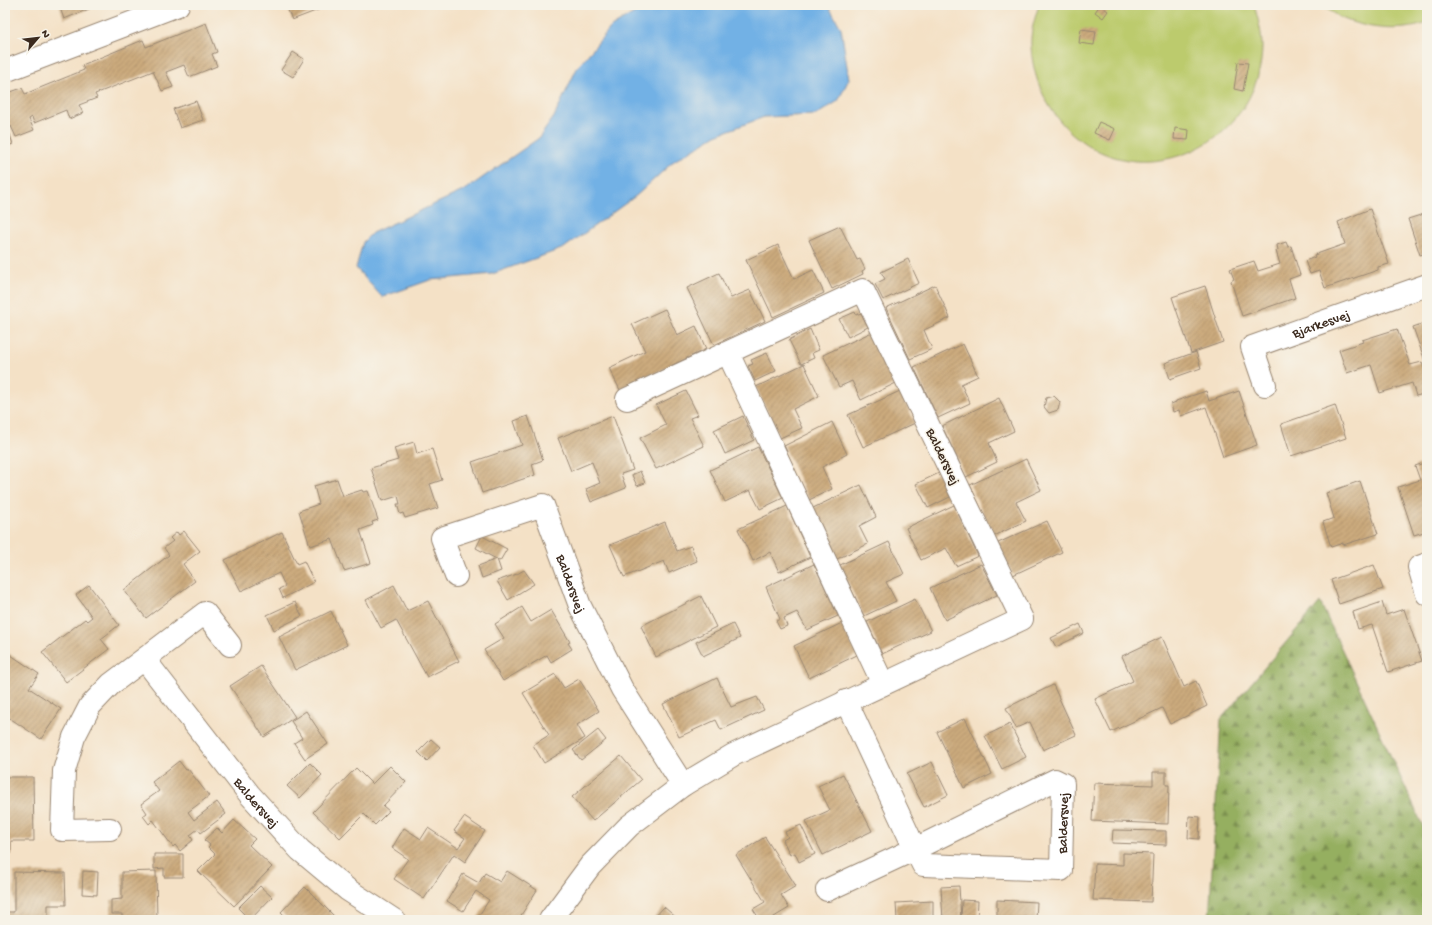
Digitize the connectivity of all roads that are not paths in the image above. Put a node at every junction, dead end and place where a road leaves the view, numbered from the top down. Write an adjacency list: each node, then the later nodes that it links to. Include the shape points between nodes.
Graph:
1 (178, 5): 2 (street)
2 (5, 71)
3 (1427, 285): 5 (street, Bjarkesvej, via 1252,347)
4 (728, 352): 6 (street, Baldersvej); 12 (street); 12 (street, Baldersvej, via 863,290 1022,619)
5 (1266, 385)
6 (627, 400)
7 (1427, 564): 9 (street, via 1418,567)
8 (456, 576): 14 (street, Baldersvej, via 442,538 543,505 580,606 622,690)
9 (1427, 594)
10 (230, 645): 11 (street, via 205,614)
11 (145, 660): 15 (street, via 111,684 90,706 74,737 64,771 62,830); 18 (street, Baldersvej, via 250,795 300,850 348,890)
12 (883, 684): 13 (street, Baldersvej)
13 (846, 701): 14 (street, Baldersvej, via 733,755); 16 (street, Baldersvej)
14 (683, 785): 19 (street, Baldersvej, via 629,826 590,866)
15 (110, 829)
16 (915, 849): 16 (street, Baldersvej, via 1055,780 1063,784 1061,870 923,865); 17 (street, Baldersvej)
17 (827, 890)
18 (394, 920)
19 (550, 920)

